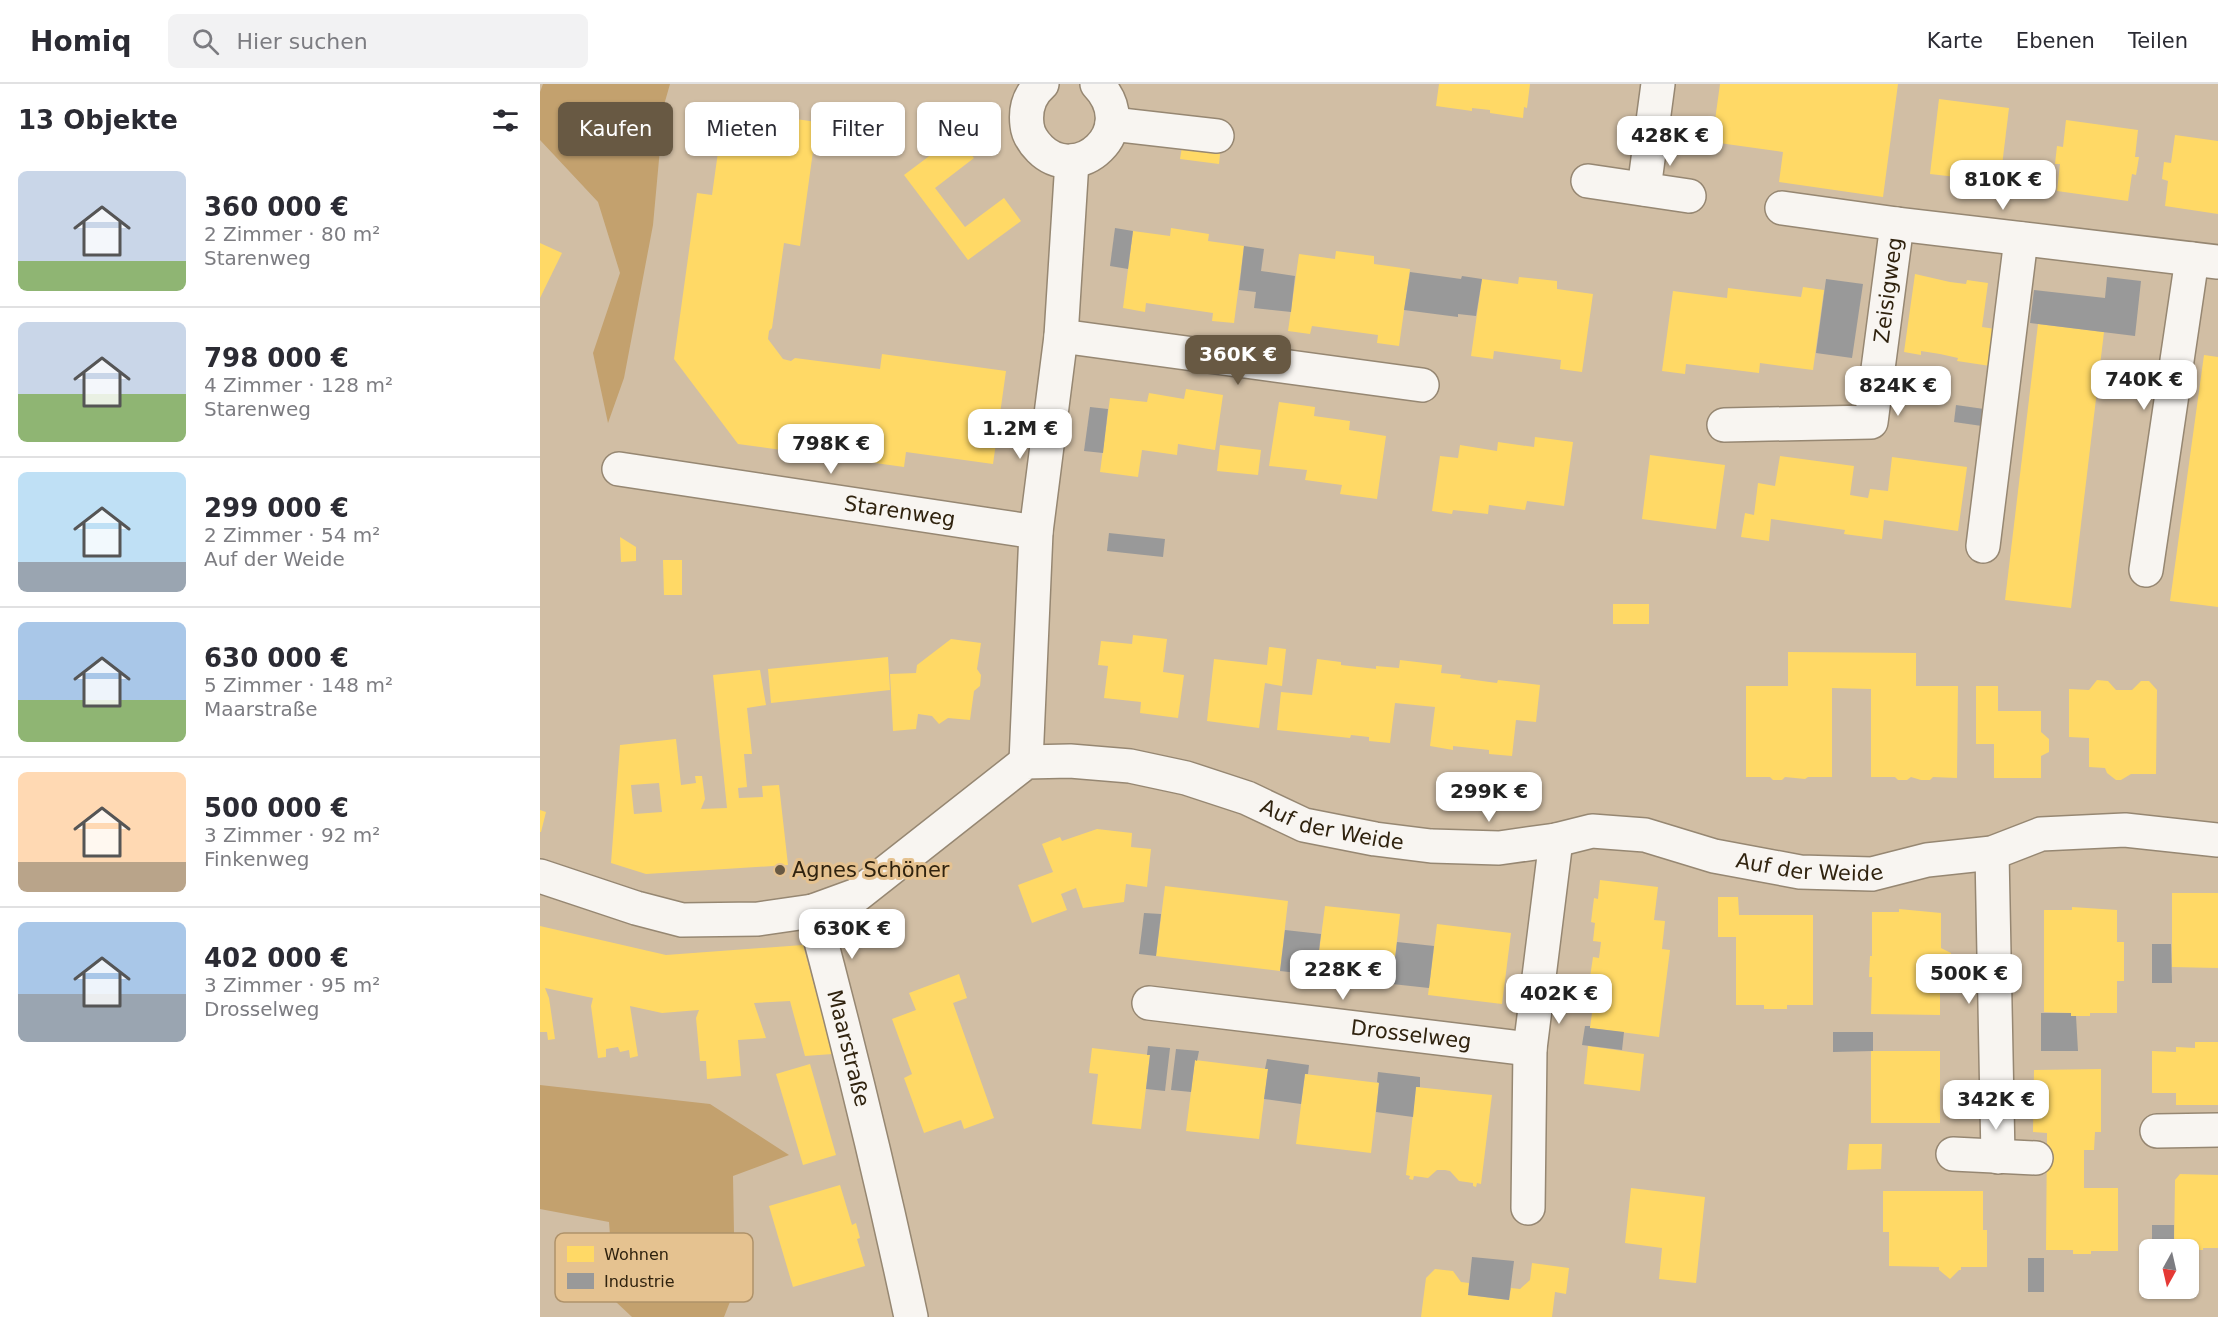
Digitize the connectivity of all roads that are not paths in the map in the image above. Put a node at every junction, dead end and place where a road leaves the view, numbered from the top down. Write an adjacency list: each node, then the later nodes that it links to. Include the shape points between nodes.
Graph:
1 (1042, 84): 6 (street, via 1028,101 1027,129 1044,153)
2 (1097, 84): 4 (street, via 1107,96)
3 (1658, 84): 8 (street)
4 (1112, 124): 5 (street); 6 (street, via 1099,150)
5 (1217, 136)
6 (1072, 161): 14 (street)
7 (1588, 181): 8 (street)
8 (1644, 189): 9 (street)
9 (1689, 196)
10 (1782, 208): 11 (street, Zeisigweg)
11 (1897, 224): 12 (street, Zeisigweg); 16 (street, Zeisigweg, via 1871,422)
12 (2021, 239): 13 (street, Zeisigweg); 19 (street)
13 (2205, 261): 20 (street, Zeisigweg)
14 (1062, 336): 15 (street); 18 (street)
15 (1422, 386)
16 (1724, 425)
17 (619, 469): 18 (street, Starenweg)
18 (1036, 532): 21 (street)
19 (1983, 546)
20 (2145, 570)
21 (1026, 762): 22 (street, Auf der Weide, via 1130,766 1185,778 1247,798 1304,825 1375,839 1499,848); 26 (street, via 857,895)
22 (1556, 840): 24 (street, Auf der Weide, via 1592,831 1645,835 1714,856 1800,872 1872,874 1927,860); 28 (street)
23 (2218, 840): 24 (street, Auf der Weide, via 2126,830 2041,834)
24 (1992, 853): 32 (street)
25 (540, 876): 26 (street, via 681,920 758,919)
26 (813, 911): 35 (street, Maarstraße)
27 (1149, 1003): 28 (street, Drosselweg)
28 (1530, 1049): 34 (street)
29 (2218, 1130): 30 (street)
30 (2157, 1131)
31 (1953, 1154): 32 (street)
32 (1998, 1156): 33 (street)
33 (2036, 1158)
34 (1528, 1208)
35 (911, 1317)

